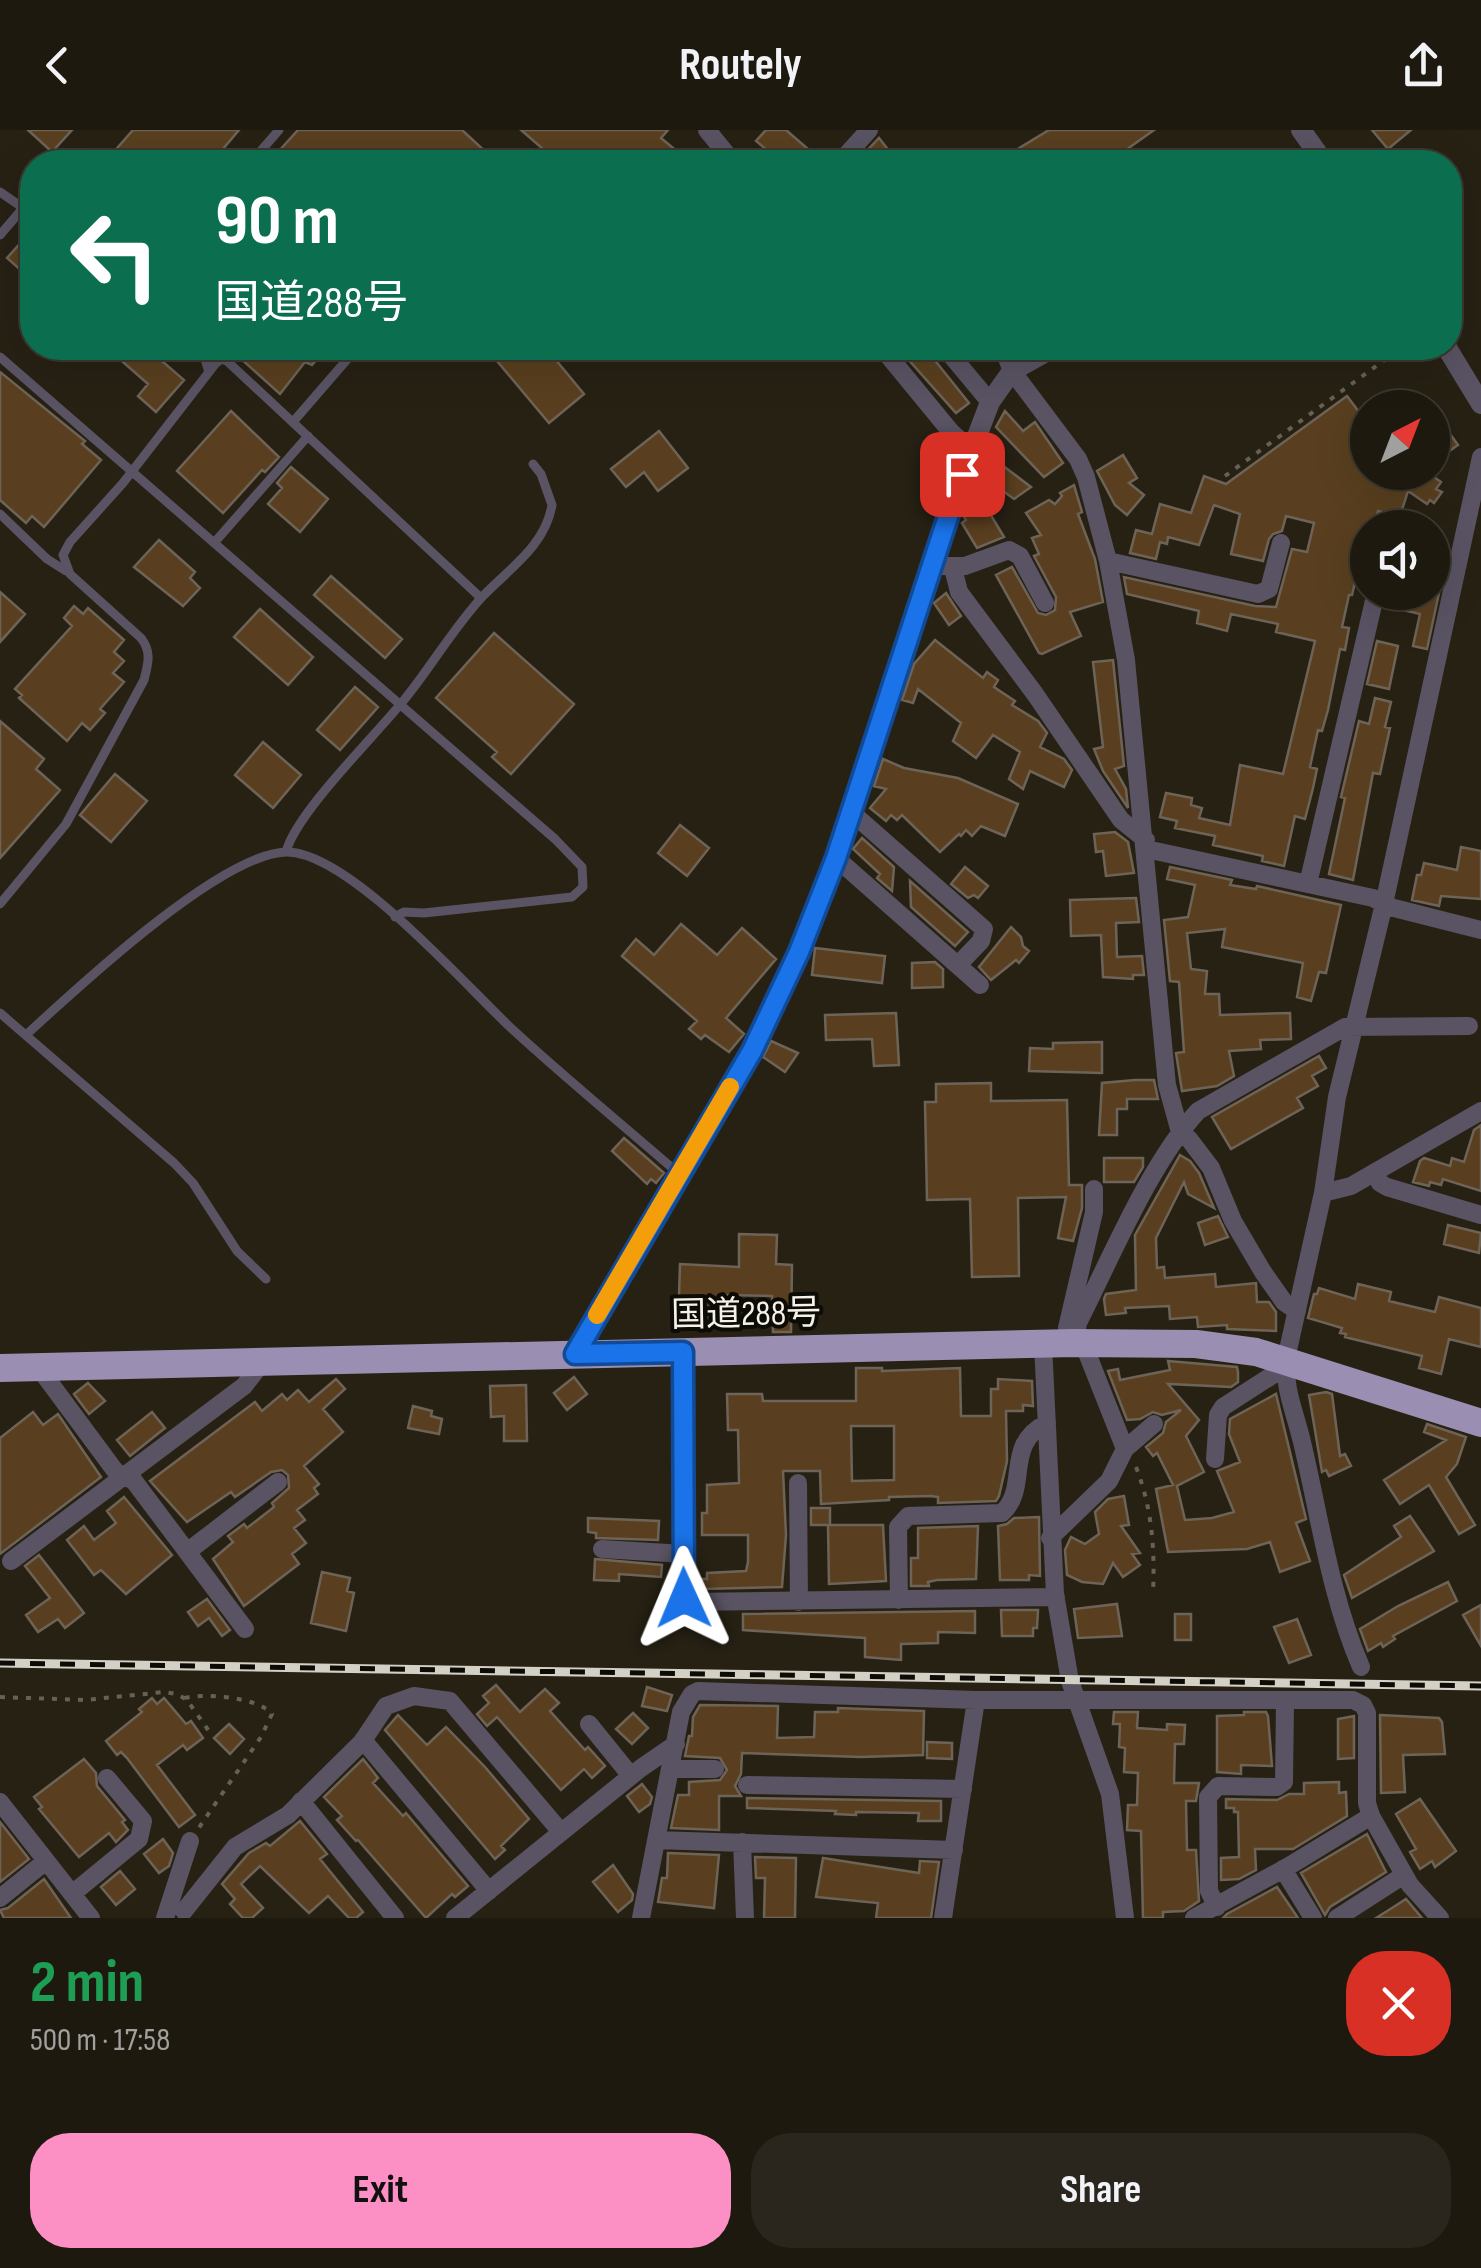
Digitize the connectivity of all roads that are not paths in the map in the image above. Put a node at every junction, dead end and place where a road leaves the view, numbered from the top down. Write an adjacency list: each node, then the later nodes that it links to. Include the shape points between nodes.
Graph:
1 (279, 130): 4 (lane)
2 (707, 130): 5 (street)
3 (868, 130): 6 (street)
4 (262, 150)
5 (723, 150)
6 (850, 150)
7 (20, 218): 8 (lane)
8 (0, 235)
9 (0, 357): 28 (lane)
10 (205, 360): 20 (lane)
11 (221, 360): 20 (lane)
12 (224, 360): 23 (lane)
13 (347, 360): 23 (lane)
14 (892, 360): 25 (street)
15 (955, 360): 22 (street)
16 (1008, 360): 19 (street)
17 (1032, 360): 19 (street)
18 (1455, 360): 21 (street)
19 (1012, 371): 22 (street); 32 (street, via 1078,459)
20 (209, 372): 28 (lane)
21 (1480, 398)
22 (990, 402): 25 (street)
23 (293, 422): 24 (lane)
24 (308, 436): 30 (lane); 35 (lane)
25 (971, 450): 33 (street)
26 (1481, 457): 45 (street)
27 (532, 464): 35 (lane, via 549,491 550,515 528,554)
28 (132, 472): 30 (lane); 34 (lane, via 70,542 63,554)
29 (0, 514): 34 (lane)
30 (214, 543): 38 (lane)
31 (1281, 544): 32 (street, via 1269,589 1258,594)
32 (1108, 561): 40 (street)
33 (943, 566): 36 (street, via 1009,550 1020,556); 39 (street); 40 (street, via 1121,820)
34 (70, 574): 44 (lane, via 141,638 149,656 144,680 66,824)
35 (482, 598): 38 (lane)
36 (1045, 603)
37 (1372, 610): 43 (street)
38 (400, 704): 41 (lane, via 297,827); 46 (lane, via 577,859 583,887 572,897)
39 (851, 812): 42 (street); 48 (street, via 984,929)
40 (1146, 844): 43 (street); 55 (street, via 1167,1084)
41 (286, 852): 46 (lane, via 336,870); 53 (lane, via 225,876 161,919)
42 (836, 858): 48 (street); 56 (street, via 752,1051)
43 (1308, 884): 45 (street)
44 (0, 904)
45 (1384, 904): 47 (street); 51 (street)
46 (395, 917): 56 (lane)
47 (1481, 930)
48 (958, 965): 49 (street)
49 (980, 984)
50 (0, 1013): 53 (lane)
51 (1354, 1025): 52 (street); 55 (street, via 1198,1110); 59 (street)
52 (1469, 1026)
53 (26, 1034): 61 (lane, via 174,1163)
54 (1481, 1111): 57 (street)
55 (1180, 1132): 62 (street, via 1211,1168 1271,1284); 63 (street)
56 (678, 1173): 65 (street)
57 (1375, 1173): 59 (street); 60 (street, via 1387,1187)
58 (1094, 1188): 63 (street)
59 (1322, 1193): 62 (street)
60 (1481, 1215)
61 (266, 1280)
62 (1297, 1311): 67 (street)
63 (1066, 1343): 64 (highway, 国道288号); 67 (highway, 国道288号, via 1196,1344); 70 (street); 73 (street)
64 (683, 1352): 65 (highway, 国道288号); 81 (street)
65 (575, 1354): 66 (highway, 国道288号)
66 (262, 1362): 69 (highway, 国道288号); 75 (street, via 244,1386)
67 (1286, 1363): 71 (highway, 国道288号); 74 (street, via 1223,1406); 87 (street, via 1285,1383 1333,1592)
68 (0, 1368): 69 (highway, 国道288号)
69 (39, 1368): 75 (street)
70 (1046, 1423): 78 (street); 84 (street, via 1020,1451 1012,1500 1002,1513 908,1516 898,1527)
71 (1481, 1423)
72 (1154, 1424): 73 (street)
73 (1125, 1449): 78 (street, via 1112,1478)
74 (1214, 1459)
75 (125, 1476): 80 (street); 82 (street)
76 (278, 1482): 80 (street)
77 (798, 1482): 85 (street)
78 (1050, 1538): 83 (street)
79 (602, 1550): 81 (street)
80 (187, 1552): 86 (street)
81 (684, 1554): 85 (street, via 684,1598 691,1604)
82 (11, 1562)
83 (1056, 1597): 84 (street); 88 (street)
84 (899, 1600): 85 (street)
85 (800, 1602)
86 (245, 1629)
87 (1361, 1667)
88 (1076, 1699): 89 (street); 90 (street); 122 (street, via 1110,1794)
89 (976, 1700): 93 (street, via 698,1691 685,1704); 99 (street)
90 (1284, 1701): 102 (street, via 1352,1700 1365,1706); 114 (street, via 1284,1782 1218,1786 1208,1796 1209,1890)
91 (589, 1724): 96 (street)
92 (363, 1740): 100 (street); 103 (street, via 386,1706 400,1699 450,1701); 111 (street)
93 (676, 1744): 94 (street); 96 (street)
94 (671, 1768): 95 (street); 104 (street)
95 (715, 1769)
96 (631, 1776): 103 (street)
97 (107, 1778): 112 (street, via 142,1820 139,1838)
98 (747, 1785): 99 (street)
99 (963, 1789): 107 (street)
100 (301, 1801): 115 (street, via 236,1847); 117 (street)
101 (0, 1802): 108 (street)
102 (1371, 1816): 109 (street); 110 (street)
103 (561, 1832): 111 (street)
104 (656, 1840): 106 (street); 119 (street)
105 (190, 1841): 115 (street)
106 (742, 1842): 107 (street); 120 (street)
107 (954, 1850): 121 (street)
108 (46, 1861): 112 (street); 113 (street)
109 (1284, 1870): 114 (street); 124 (street)
110 (1404, 1875): 125 (street); 126 (street)
111 (489, 1890): 118 (street)
112 (72, 1894): 116 (street)
113 (0, 1898)
114 (1216, 1906): 123 (street)
115 (178, 1913)
116 (91, 1918)
117 (395, 1918)
118 (455, 1918)
119 (641, 1918)
120 (745, 1918)
121 (943, 1918)
122 (1125, 1918)
123 (1194, 1918)
124 (1312, 1918)
125 (1337, 1918)
126 (1440, 1918)

